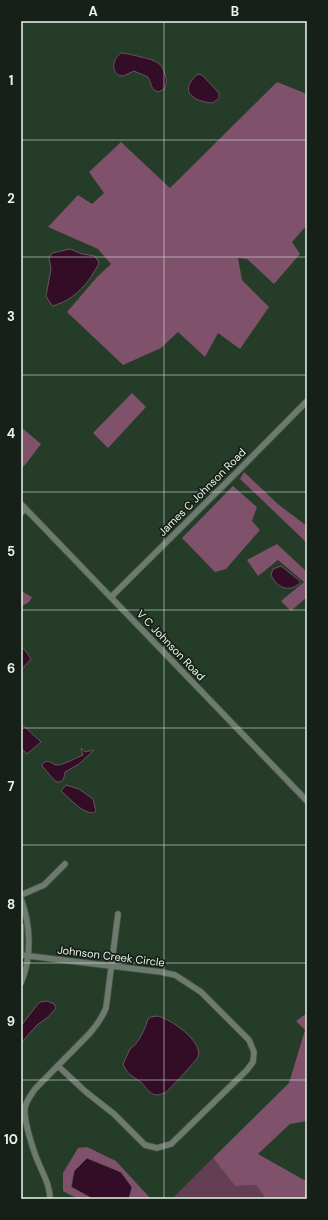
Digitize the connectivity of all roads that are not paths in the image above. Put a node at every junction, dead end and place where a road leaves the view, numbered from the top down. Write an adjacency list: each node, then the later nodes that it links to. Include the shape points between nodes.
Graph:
1 (307, 401): 3 (street, James C Johnson Road)
2 (22, 509): 3 (street, V C Johnson Road)
3 (111, 597): 4 (street, V C Johnson Road)
4 (307, 801)
5 (64, 864): 6 (street, via 44,885)
6 (21, 894)
7 (21, 899): 11 (street, via 27,918)
8 (118, 914): 12 (street)
9 (21, 926): 10 (street)
10 (21, 954): 11 (street, Johnson Creek Circle)
11 (28, 956): 12 (street, Johnson Creek Circle); 13 (street)
12 (111, 966): 14 (street, via 103,1015 98,1024); 14 (street, Johnson Creek Circle, via 161,972 186,981 201,992 250,1040 254,1052 253,1062 171,1144 157,1151 145,1145 114,1114)
13 (21, 984)
14 (58, 1066): 15 (street, via 35,1089 24,1108 36,1157 49,1186)
15 (50, 1199)

